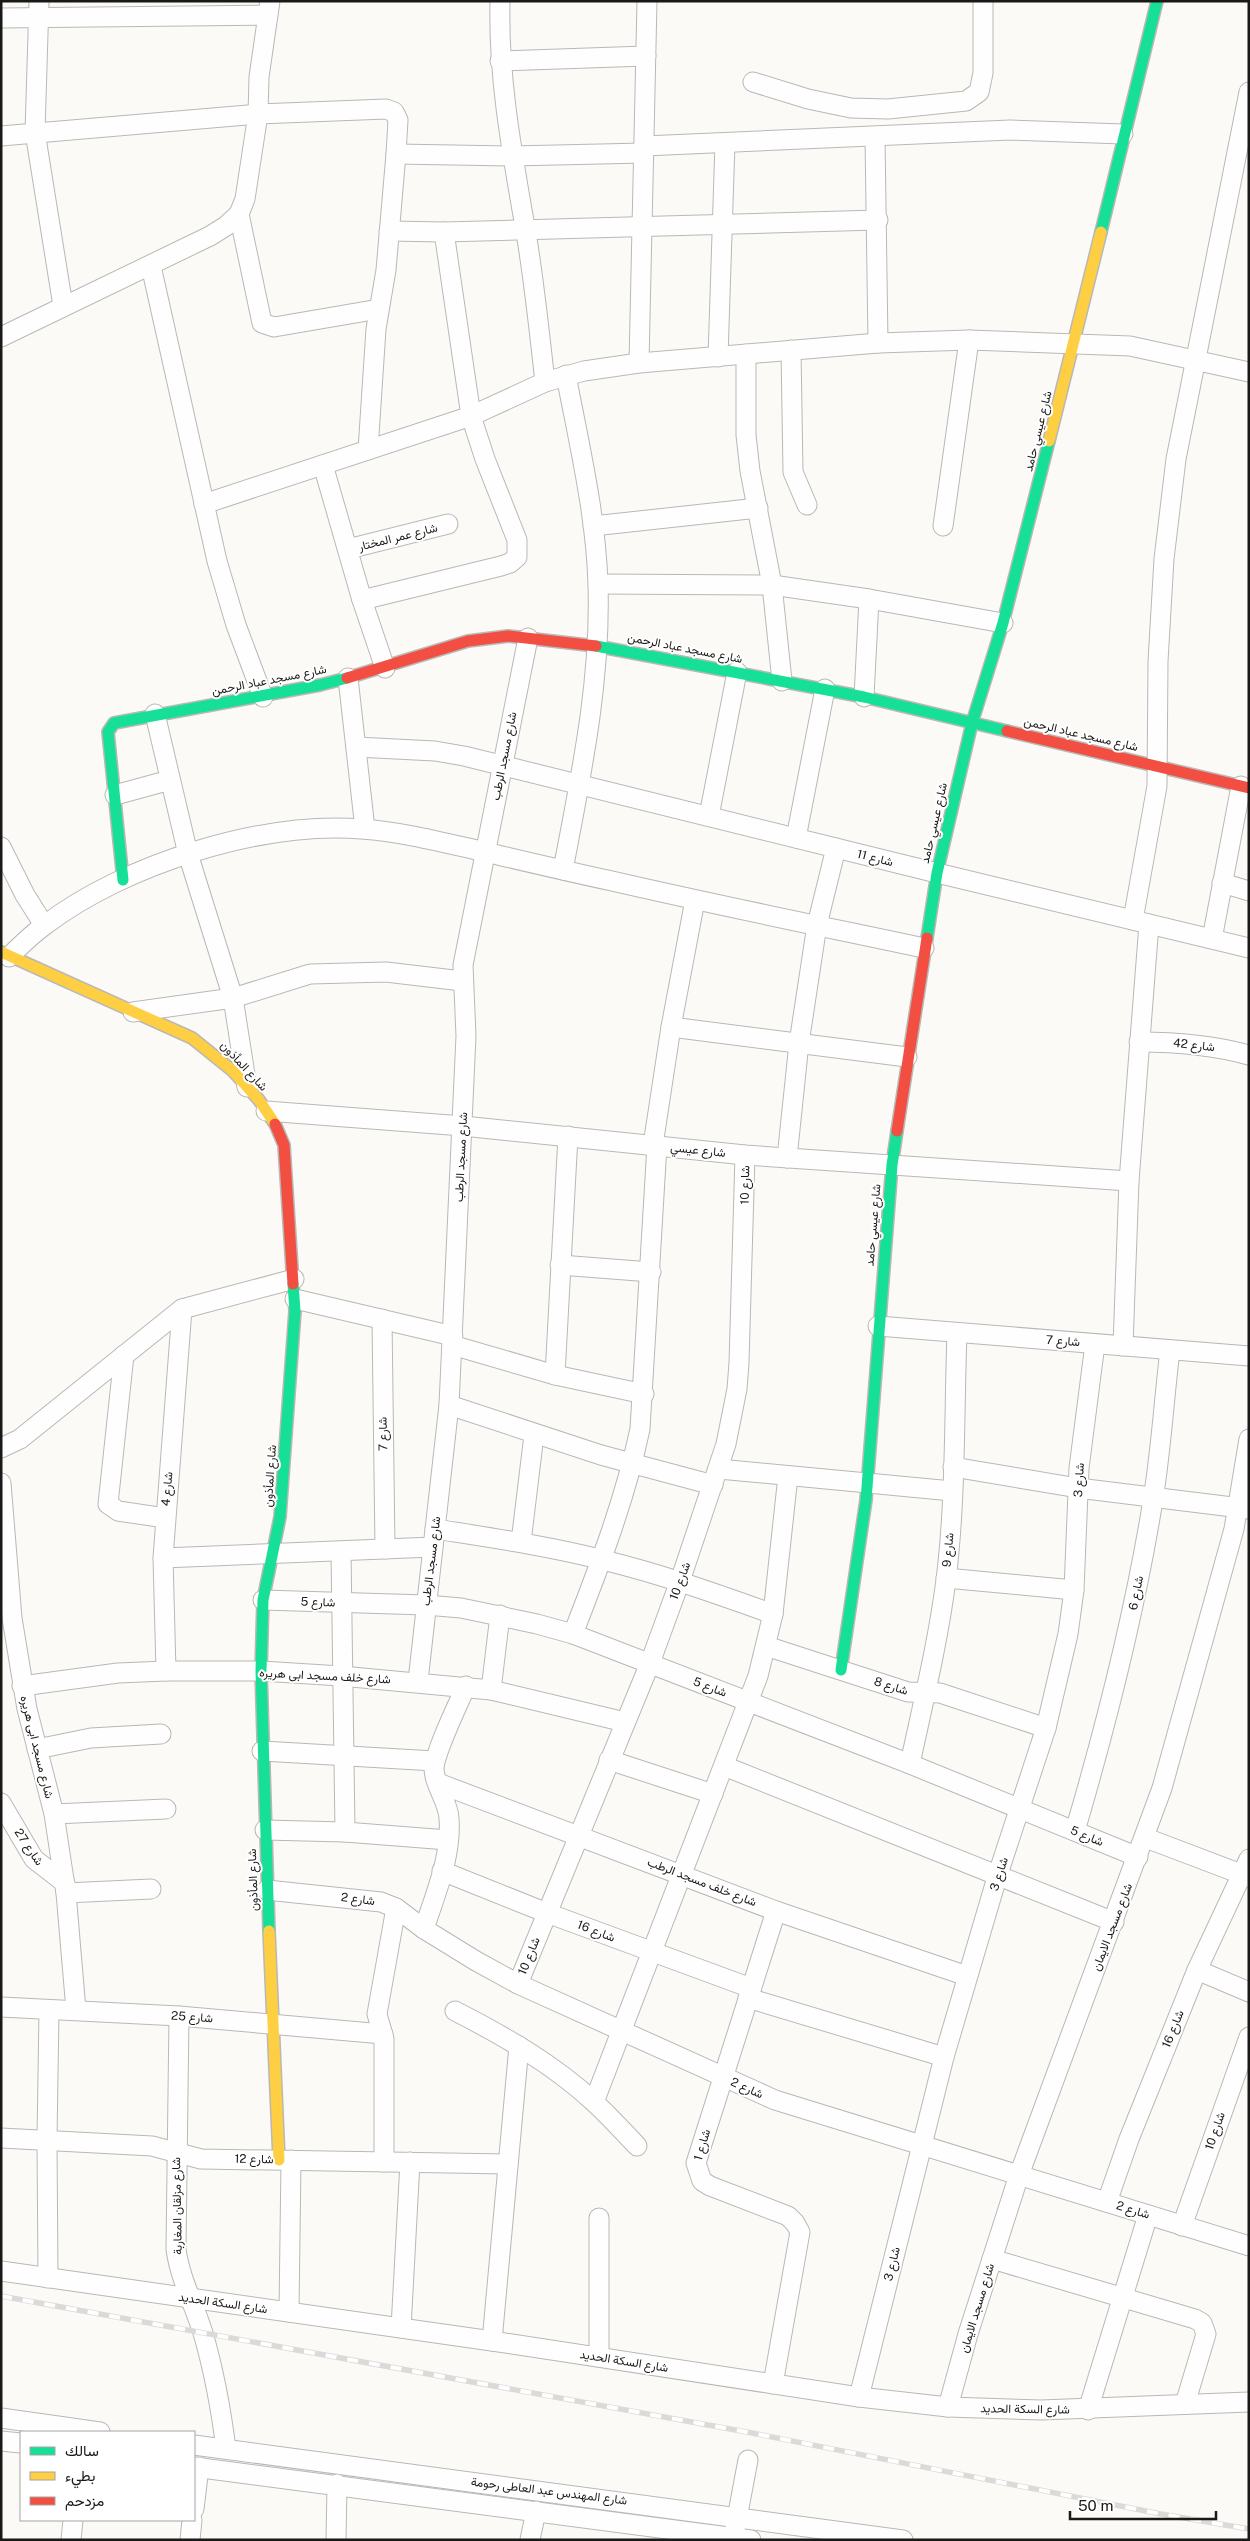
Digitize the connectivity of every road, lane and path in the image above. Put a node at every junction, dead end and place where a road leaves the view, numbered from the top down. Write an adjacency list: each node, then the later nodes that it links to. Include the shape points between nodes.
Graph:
1 (500, 1): 9 (street)
2 (647, 1): 8 (street)
3 (983, 1): 10 (street, via 984,73 979,92 966,101 888,109 851,108)
4 (1157, 1): 14 (street, شارع عيسي حامد)
5 (269, 8): 6 (street); 12 (street, via 259,77)
6 (38, 9): 7 (street); 13 (street)
7 (1, 18)
8 (646, 56): 9 (street); 18 (street)
9 (500, 61): 20 (street)
10 (753, 82)
11 (1249, 92): 38 (street)
12 (258, 114): 13 (street); 19 (street, via 391,109 398,120); 21 (street, via 248,184)
13 (35, 132): 15 (street); 29 (street)
14 (1123, 134): 16 (street, via 1010,130); 34 (street, شارع عيسي حامد)
15 (1, 136)
16 (876, 137): 17 (street); 22 (street)
17 (725, 142): 18 (street); 23 (street)
18 (644, 149): 20 (street); 24 (street)
19 (396, 154): 20 (street); 26 (street)
20 (512, 156): 25 (street)
21 (239, 214): 28 (street, via 210,236); 30 (street, via 262,323 274,327)
22 (878, 220): 23 (street); 33 (street)
23 (723, 224): 24 (street); 37 (street)
24 (642, 226): 25 (street); 39 (street)
25 (525, 229): 27 (street); 42 (street)
26 (389, 231): 27 (street); 30 (street)
27 (444, 232): 43 (street)
28 (151, 266): 29 (street); 46 (street)
29 (63, 306): 31 (street)
30 (379, 309): 44 (street)
31 (1, 337)
32 (969, 340): 33 (street); 34 (street); 51 (street)
33 (878, 343): 35 (street)
34 (1074, 343): 38 (street, via 1130,346); 57 (street, شارع عيسي حامد)
35 (791, 350): 36 (street); 47 (street, via 793,472)
36 (746, 354): 37 (street); 48 (street, via 746,435)
37 (718, 357): 39 (street)
38 (1196, 359): 40 (street); 71 (street, via 1176,459 1164,559 1158,661)
39 (639, 363): 41 (street)
40 (1249, 372)
41 (566, 375): 42 (street); 50 (street)
42 (545, 382): 43 (street)
43 (471, 416): 44 (street); 56 (street, via 484,459 515,531 516,557 501,566)
44 (368, 450): 45 (street)
45 (323, 465): 46 (street); 52 (street)
46 (204, 504): 65 (street, via 226,594)
47 (807, 505)
48 (758, 508): 50 (street); 54 (street)
49 (448, 524): 52 (street, شارع عمر المختار)
50 (593, 526): 53 (street)
51 (942, 526)
52 (348, 549): 56 (street)
53 (598, 584): 54 (street); 59 (street)
54 (772, 586): 55 (street); 63 (street)
55 (869, 599): 57 (street); 66 (street)
56 (362, 600): 60 (street)
57 (1003, 623): 68 (street, شارع عيسي حامد)
58 (528, 638): 59 (street, شارع مسجد عباد الرحمن); 60 (street, شارع مسجد عباد الرحمن, via 508,636 468,641); 70 (street, شارع مسجد الرطب)
59 (597, 646): 61 (street, شارع مسجد عباد الرحمن); 73 (street, via 588,736)
60 (385, 668): 62 (street, شارع مسجد عباد الرحمن)
61 (737, 672): 63 (street, شارع مسجد عباد الرحمن); 76 (street)
62 (348, 678): 65 (street, شارع مسجد عباد الرحمن); 69 (street)
63 (782, 681): 64 (street, شارع مسجد عباد الرحمن)
64 (825, 689): 66 (street, شارع مسجد عباد الرحمن); 78 (street)
65 (263, 696): 67 (street, شارع مسجد عباد الرحمن)
66 (864, 697): 68 (street, شارع مسجد عباد الرحمن)
67 (155, 714): 72 (street); 75 (street, شارع مسجد عباد الرحمن, via 114,723 108,732)
68 (972, 723): 71 (street, شارع مسجد عباد الرحمن); 84 (street, شارع عيسي حامد)
69 (356, 747): 70 (street, شارع 11, via 435,751); 77 (street)
70 (502, 765): 73 (street, شارع 11); 81 (street, شارع مسجد الرطب)
71 (1158, 766): 74 (street, شارع مسجد عباد الرحمن); 89 (street)
72 (170, 780): 75 (street); 82 (street)
73 (579, 783): 76 (street, شارع 11); 83 (street)
74 (1245, 787): 86 (street)
75 (115, 795): 85 (street)
76 (709, 816): 78 (street, شارع 11)
77 (365, 829): 81 (street); 82 (street, via 309,828 280,832)
78 (796, 838): 80 (street, شارع 11)
79 (1, 847): 90 (street)
80 (836, 848): 84 (street, شارع 11); 91 (street)
81 (485, 852): 83 (street); 96 (street, شارع مسجد الرطب)
82 (188, 854): 85 (street); 97 (street)
83 (562, 870): 88 (street)
84 (937, 873): 89 (street, شارع 11); 93 (street, شارع عيسي حامد)
85 (123, 880): 90 (street)
86 (1222, 884): 87 (street); 92 (street)
87 (1249, 891)
88 (695, 900): 91 (street); 99 (street)
89 (1141, 922): 92 (street, شارع 11); 100 (street)
90 (44, 925): 95 (street)
91 (817, 926): 93 (street); 101 (street)
92 (1212, 938): 94 (street, شارع 11)
93 (924, 948): 103 (street, شارع عيسي حامد)
94 (1249, 948)
95 (5, 955): 98 (street, شارع المأذون)
96 (462, 981): 97 (street, via 386,972 310,974); 106 (street, شارع مسجد الرطب, via 466,1022)
97 (233, 998): 98 (street); 104 (street)
98 (133, 1012): 104 (street, شارع المأذون, via 206,1047)
99 (671, 1027): 101 (street); 108 (street)
100 (1139, 1042): 102 (street, شارع 42, via 1180,1042); 112 (street)
101 (799, 1043): 103 (street); 110 (street)
102 (1249, 1055)
103 (907, 1057): 111 (street, شارع عيسي حامد)
104 (248, 1089): 105 (street, شارع المأذون)
105 (266, 1111): 106 (street, شارع عيسي); 115 (street, شارع المأذون, via 284,1145)
106 (463, 1126): 107 (street, شارع عيسي); 121 (street, شارع مسجد الرطب)
107 (568, 1136): 108 (street, شارع عيسي); 113 (street)
108 (655, 1145): 109 (street, شارع عيسي); 114 (street)
109 (745, 1155): 110 (street, شارع عيسي); 136 (street, شارع 10, via 737,1389)
110 (786, 1158): 111 (street, شارع عيسي)
111 (892, 1165): 112 (street, شارع عيسي); 119 (street, شارع عيسي حامد)
112 (1130, 1181): 123 (street)
113 (560, 1265): 114 (street); 127 (street)
114 (651, 1272): 128 (street)
115 (294, 1279): 116 (street, شارع المأذون); 117 (street)
116 (295, 1299): 118 (street); 148 (street, شارع المأذون, via 280,1517)
117 (182, 1309): 125 (street); 143 (street, شارع 4)
118 (382, 1319): 121 (street); 146 (street, شارع 7)
119 (878, 1326): 120 (street, شارع 7); 138 (street, شارع عيسي حامد)
120 (957, 1333): 122 (street, شارع 7); 134 (street, شارع 9)
121 (452, 1341): 127 (street); 129 (street, شارع مسجد الرطب)
122 (1095, 1344): 123 (street, شارع 7); 139 (street, شارع 3)
123 (1124, 1346): 124 (street, شارع 7)
124 (1170, 1350): 126 (street, شارع 7); 141 (street, شارع 6)
125 (124, 1355): 132 (street, via 20,1439); 143 (street, via 108,1504 118,1511)
126 (1249, 1356)
127 (555, 1374): 128 (street)
128 (644, 1394): 133 (street)
129 (449, 1404): 130 (street); 144 (street, شارع مسجد الرطب)
130 (534, 1435): 133 (street); 145 (street)
131 (1249, 1439): 142 (street, شارع مسجد الايمان)
132 (1, 1448)
133 (632, 1464): 136 (street); 150 (street)
134 (953, 1467): 139 (street); 140 (street, شارع 9)
135 (788, 1476): 136 (street); 138 (street); 157 (street)
136 (716, 1477): 152 (street, شارع 10)
137 (1, 1483): 167 (street, شارع مسجد ابى هريره, via 12,1618)
138 (868, 1483): 140 (street); 163 (street, شارع عيسي حامد)
139 (1078, 1488): 141 (street); 153 (street, شارع 3)
140 (952, 1491): 151 (street, شارع 9)
141 (1153, 1498): 142 (street); 189 (street, شارع 6, via 1128,1633)
142 (1243, 1508): 192 (street, شارع مسجد الايمان, via 1228,1550)
143 (165, 1518): 149 (street, شارع 4)
144 (434, 1538): 145 (street); 146 (street); 156 (street, شارع مسجد الرطب)
145 (521, 1542): 150 (street)
146 (384, 1549): 147 (street)
147 (341, 1551): 148 (street); 155 (street)
148 (272, 1554): 149 (street); 154 (street, شارع المأذون)
149 (162, 1558): 162 (street, شارع 4)
150 (602, 1559): 152 (street); 159 (street)
151 (946, 1578): 153 (street); 170 (street, شارع 9)
152 (680, 1581): 157 (street); 161 (street, شارع 10)
153 (1074, 1590): 173 (street, شارع 3, via 1068,1634)
154 (263, 1600): 155 (street, شارع 5); 164 (street, شارع المأذون)
155 (341, 1602): 156 (street, شارع 5); 165 (street)
156 (426, 1605): 158 (street, شارع 5); 166 (street, شارع مسجد الرطب)
157 (773, 1614): 160 (street)
158 (500, 1615): 159 (street, شارع 5); 169 (street)
159 (573, 1634): 161 (street, شارع 5)
160 (766, 1646): 163 (street, شارع 8); 171 (street)
161 (650, 1663): 171 (street, شارع 5); 172 (street, شارع 10)
162 (166, 1670): 164 (street, شارع خلف مسجد ابى هريره); 167 (street, شارع خلف مسجد ابى هريره)
163 (841, 1670): 170 (street, شارع 8, via 908,1692)
164 (261, 1671): 165 (street, شارع خلف مسجد ابى هريره); 176 (street, شارع المأذون)
165 (341, 1676): 166 (street, شارع خلف مسجد ابى هريره); 177 (street)
166 (418, 1681): 168 (street, شارع خلف مسجد ابى هريره)
167 (22, 1686): 175 (street, شارع مسجد ابى هريره)
168 (466, 1686): 169 (street, شارع خلف مسجد ابى هريره); 179 (street)
169 (490, 1690): 172 (street, شارع خلف مسجد ابى هريره)
170 (926, 1692): 173 (street, شارع 8, via 940,1693); 180 (street, شارع 9)
171 (750, 1702): 180 (street, شارع 5); 181 (street)
172 (625, 1722): 178 (street, شارع 10)
173 (1046, 1728): 184 (street, شارع 3)
174 (161, 1734): 175 (street, via 91,1738)
175 (37, 1748): 187 (street, شارع مسجد ابى هريره)
176 (262, 1751): 177 (street); 188 (street, شارع المأذون)
177 (344, 1758): 179 (street); 190 (street)
178 (609, 1760): 183 (street); 191 (street, شارع 10)
179 (435, 1761): 182 (street)
180 (910, 1764): 184 (street, شارع 5)
181 (724, 1766): 183 (street); 198 (street)
182 (438, 1783): 191 (street, شارع خلف مسجد الرطب); 193 (street, via 447,1807)
183 (713, 1794): 197 (street)
184 (1021, 1809): 189 (street, شارع 5); 198 (street, شارع 3)
185 (166, 1810): 187 (street)
186 (4, 1812): 199 (street, شارع 27, via 34,1859)
187 (54, 1814): 199 (street, شارع مسجد ابى هريره)
188 (265, 1830): 190 (street); 201 (street, شارع المأذون)
189 (1075, 1831): 194 (street, شارع 5)
190 (345, 1832): 193 (street)
191 (579, 1834): 197 (street, شارع خلف مسجد الرطب); 204 (street, شارع 10)
192 (1146, 1838): 194 (street, شارع مسجد الايمان); 195 (street)
193 (448, 1840): 196 (street)
194 (1138, 1857): 205 (street, شارع مسجد الايمان)
195 (1247, 1870): 208 (street, شارع 16)
196 (442, 1871): 204 (street, شارع 16); 206 (street)
197 (681, 1874): 203 (street, شارع خلف مسجد الرطب); 207 (street)
198 (998, 1874): 205 (street); 209 (street, شارع 3)
199 (65, 1888): 200 (street); 215 (street, شارع مسجد ابى هريره)
200 (151, 1890)
201 (267, 1890): 202 (street, شارع 2, via 369,1899); 218 (street, شارع المأذون)
202 (396, 1908): 206 (street, شارع 2); 220 (street, via 377,2014)
203 (776, 1911): 209 (street, شارع خلف مسجد الرطب); 212 (street, شارع 1)
204 (547, 1913): 207 (street, شارع 16); 210 (street, شارع 10)
205 (1114, 1922): 235 (street, شارع مسجد الايمان)
206 (424, 1929): 210 (street, شارع 2)
207 (652, 1952): 212 (street, شارع 16); 219 (street)
208 (1197, 1970): 211 (street); 236 (street, شارع 16)
209 (967, 1976): 223 (street, شارع 3)
210 (518, 1984): 219 (street, شارع 2)
211 (1249, 1992)
212 (749, 1993): 223 (street, شارع 16); 224 (street, شارع 1)
213 (1, 2007): 214 (street, شارع 25)
214 (49, 2010): 215 (street, شارع 25); 227 (street)
215 (76, 2010): 217 (street, شارع 25)
216 (455, 2011): 222 (street)
217 (179, 2016): 218 (street, شارع 25); 230 (street, شارع مزلقان المغاربة)
218 (273, 2024): 220 (street, شارع 25); 231 (street, شارع المأذون)
219 (622, 2032): 224 (street, شارع 2); 225 (street)
220 (383, 2034): 232 (street)
221 (1249, 2037): 239 (street, شارع 10)
222 (519, 2046): 225 (street); 234 (street)
223 (944, 2057): 229 (street, شارع 3)
224 (723, 2077): 229 (street, شارع 2, via 804,2111); 250 (street, شارع 1, via 696,2163 702,2181 788,2216 800,2232)
225 (594, 2102): 228 (street)
226 (1, 2138): 227 (street, شارع 12)
227 (47, 2140): 230 (street, شارع 12, via 152,2146); 243 (street)
228 (637, 2146)
229 (921, 2146): 235 (street, شارع 2); 251 (street, شارع 3)
230 (177, 2152): 231 (street, شارع 12, via 201,2159); 244 (street, شارع مزلقان المغاربة, via 176,2249 182,2278)
231 (285, 2160): 232 (street, شارع 12); 246 (street)
232 (384, 2162): 233 (street, شارع 12)
233 (410, 2162): 234 (street, شارع 12); 247 (street)
234 (508, 2164): 248 (street)
235 (1019, 2175): 236 (street, شارع 2); 241 (street, شارع مسجد الايمان)
236 (1107, 2202): 237 (street, شارع 2)
237 (1148, 2215): 239 (street, شارع 2); 245 (street)
238 (599, 2218): 249 (street)
239 (1182, 2226): 240 (street, شارع 2)
240 (1248, 2243)
241 (992, 2259): 245 (street); 254 (street, شارع مسجد الايمان)
242 (1, 2271): 243 (street, شارع السكة الحديد)
243 (48, 2278): 244 (street, شارع السكة الحديد)
244 (191, 2298): 246 (street, شارع السكة الحديد); 261 (street, شارع مزلقان المغاربة, via 213,2370)
245 (1123, 2298): 253 (street, via 1195,2319 1206,2328); 255 (street)
246 (289, 2312): 247 (street, شارع السكة الحديد)
247 (401, 2328): 248 (street, شارع السكة الحديد)
248 (492, 2340): 249 (street, شارع السكة الحديد)
249 (599, 2357): 250 (street, شارع السكة الحديد)
250 (773, 2384): 251 (street, شارع السكة الحديد)
251 (859, 2397): 254 (street, شارع السكة الحديد)
252 (1249, 2402): 253 (street, شارع السكة الحديد)
253 (1184, 2404): 255 (street, شارع السكة الحديد)
254 (948, 2406): 255 (street, شارع السكة الحديد)
255 (1088, 2410)
256 (1, 2418): 257 (street)
257 (82, 2431)
258 (1, 2441): 259 (street)
259 (20, 2443)
260 (195, 2445): 261 (street, شارع المهندس عبد العاطى رحومة)
261 (226, 2449): 267 (street, شارع المهندس عبد العاطى رحومة)
262 (748, 2460): 267 (street)
263 (196, 2467): 264 (street, شارع المهندس عبد العاطى رحومة); 265 (street)
264 (337, 2484): 266 (street, شارع المهندس عبد العاطى رحومة); 275 (street)
265 (195, 2488)
266 (536, 2511): 270 (street, شارع المهندس عبد العاطى رحومة); 276 (street)
267 (736, 2516): 271 (street, شارع المهندس عبد العاطى رحومة); 272 (street)
268 (73, 2521): 273 (street)
269 (192, 2521): 274 (street)
270 (623, 2531): 272 (street, شارع المهندس عبد العاطى رحومة)
271 (869, 2537): 277 (street, شارع المهندس عبد العاطى رحومة)
272 (739, 2539)
273 (71, 2540)
274 (190, 2540)
275 (336, 2540)
276 (530, 2540)
277 (903, 2540)

